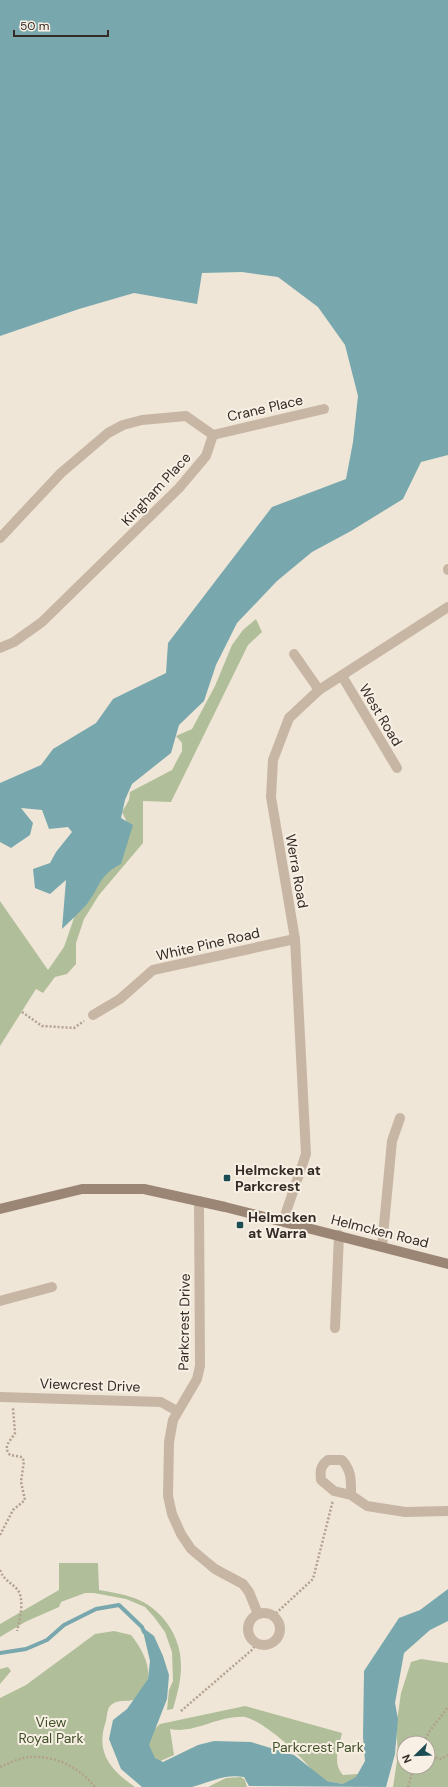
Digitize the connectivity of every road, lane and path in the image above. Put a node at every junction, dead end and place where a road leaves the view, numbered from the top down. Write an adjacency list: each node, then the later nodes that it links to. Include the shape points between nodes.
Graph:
1 (324, 409): 2 (street, Crane Place)
2 (213, 435): 3 (street, via 186,416 142,420 123,425 108,433 61,473); 5 (street, Kingham Place, via 206,456 179,488 42,622 14,642)
3 (0, 538)
4 (448, 608): 7 (street, Werra Road)
5 (0, 648)
6 (294, 654): 8 (street)
7 (342, 676): 8 (street, Werra Road); 9 (street, West Road)
8 (319, 690): 10 (street, Werra Road, via 289,718 273,760 271,797)
9 (397, 768)
10 (295, 939): 12 (street, White Pine Road, via 153,970 120,999); 16 (street, Werra Road, via 306,1154)
11 (22, 1012): 12 (path, via 42,1026 74,1028)
12 (93, 1015)
13 (400, 1118): 18 (street, via 392,1141)
14 (199, 1201): 15 (main road, Helmcken Road, via 144,1189 82,1189); 16 (main road, Helmcken Road); 25 (street, Parkcrest Drive, via 200,1366 197,1379)
15 (0, 1208)
16 (283, 1221): 17 (main road, Helmcken Road)
17 (339, 1235): 18 (main road, Helmcken Road); 22 (street)
18 (382, 1246): 19 (main road, Helmcken Road)
19 (448, 1264)
20 (52, 1287): 21 (street)
21 (0, 1301)
22 (335, 1328)
23 (0, 1397): 24 (street, Viewcrest Drive)
24 (13, 1397): 25 (street, Viewcrest Drive, via 161,1402); 29 (path, via 15,1433 6,1448 10,1455 22,1457 24,1461 21,1482 25,1500 13,1510)
25 (177, 1411): 31 (street, Parkcrest Drive, via 169,1442 168,1496 172,1514 191,1549 215,1569 243,1584)
26 (334, 1491): 27 (street); 27 (street, via 321,1480 320,1473 322,1464 335,1459 342,1460 349,1467 352,1478); 32 (path, via 313,1579)
27 (351, 1495): 28 (street, via 367,1506 406,1512)
28 (448, 1511)
29 (0, 1535)
30 (0, 1570): 33 (path, via 21,1594)
31 (258, 1614): 32 (street); 34 (street, via 248,1628)
32 (273, 1616): 34 (street, via 279,1626 277,1637 268,1644)
33 (17, 1631)
34 (256, 1643): 36 (path)
35 (448, 1707): 37 (path)
36 (180, 1711)
37 (428, 1735)
38 (448, 1755): 39 (path, via 441,1759)
39 (436, 1757)
40 (0, 1767): 42 (path, via 28,1757 52,1758 78,1771)
41 (412, 1775): 43 (path)
42 (95, 1787)
43 (408, 1787)

